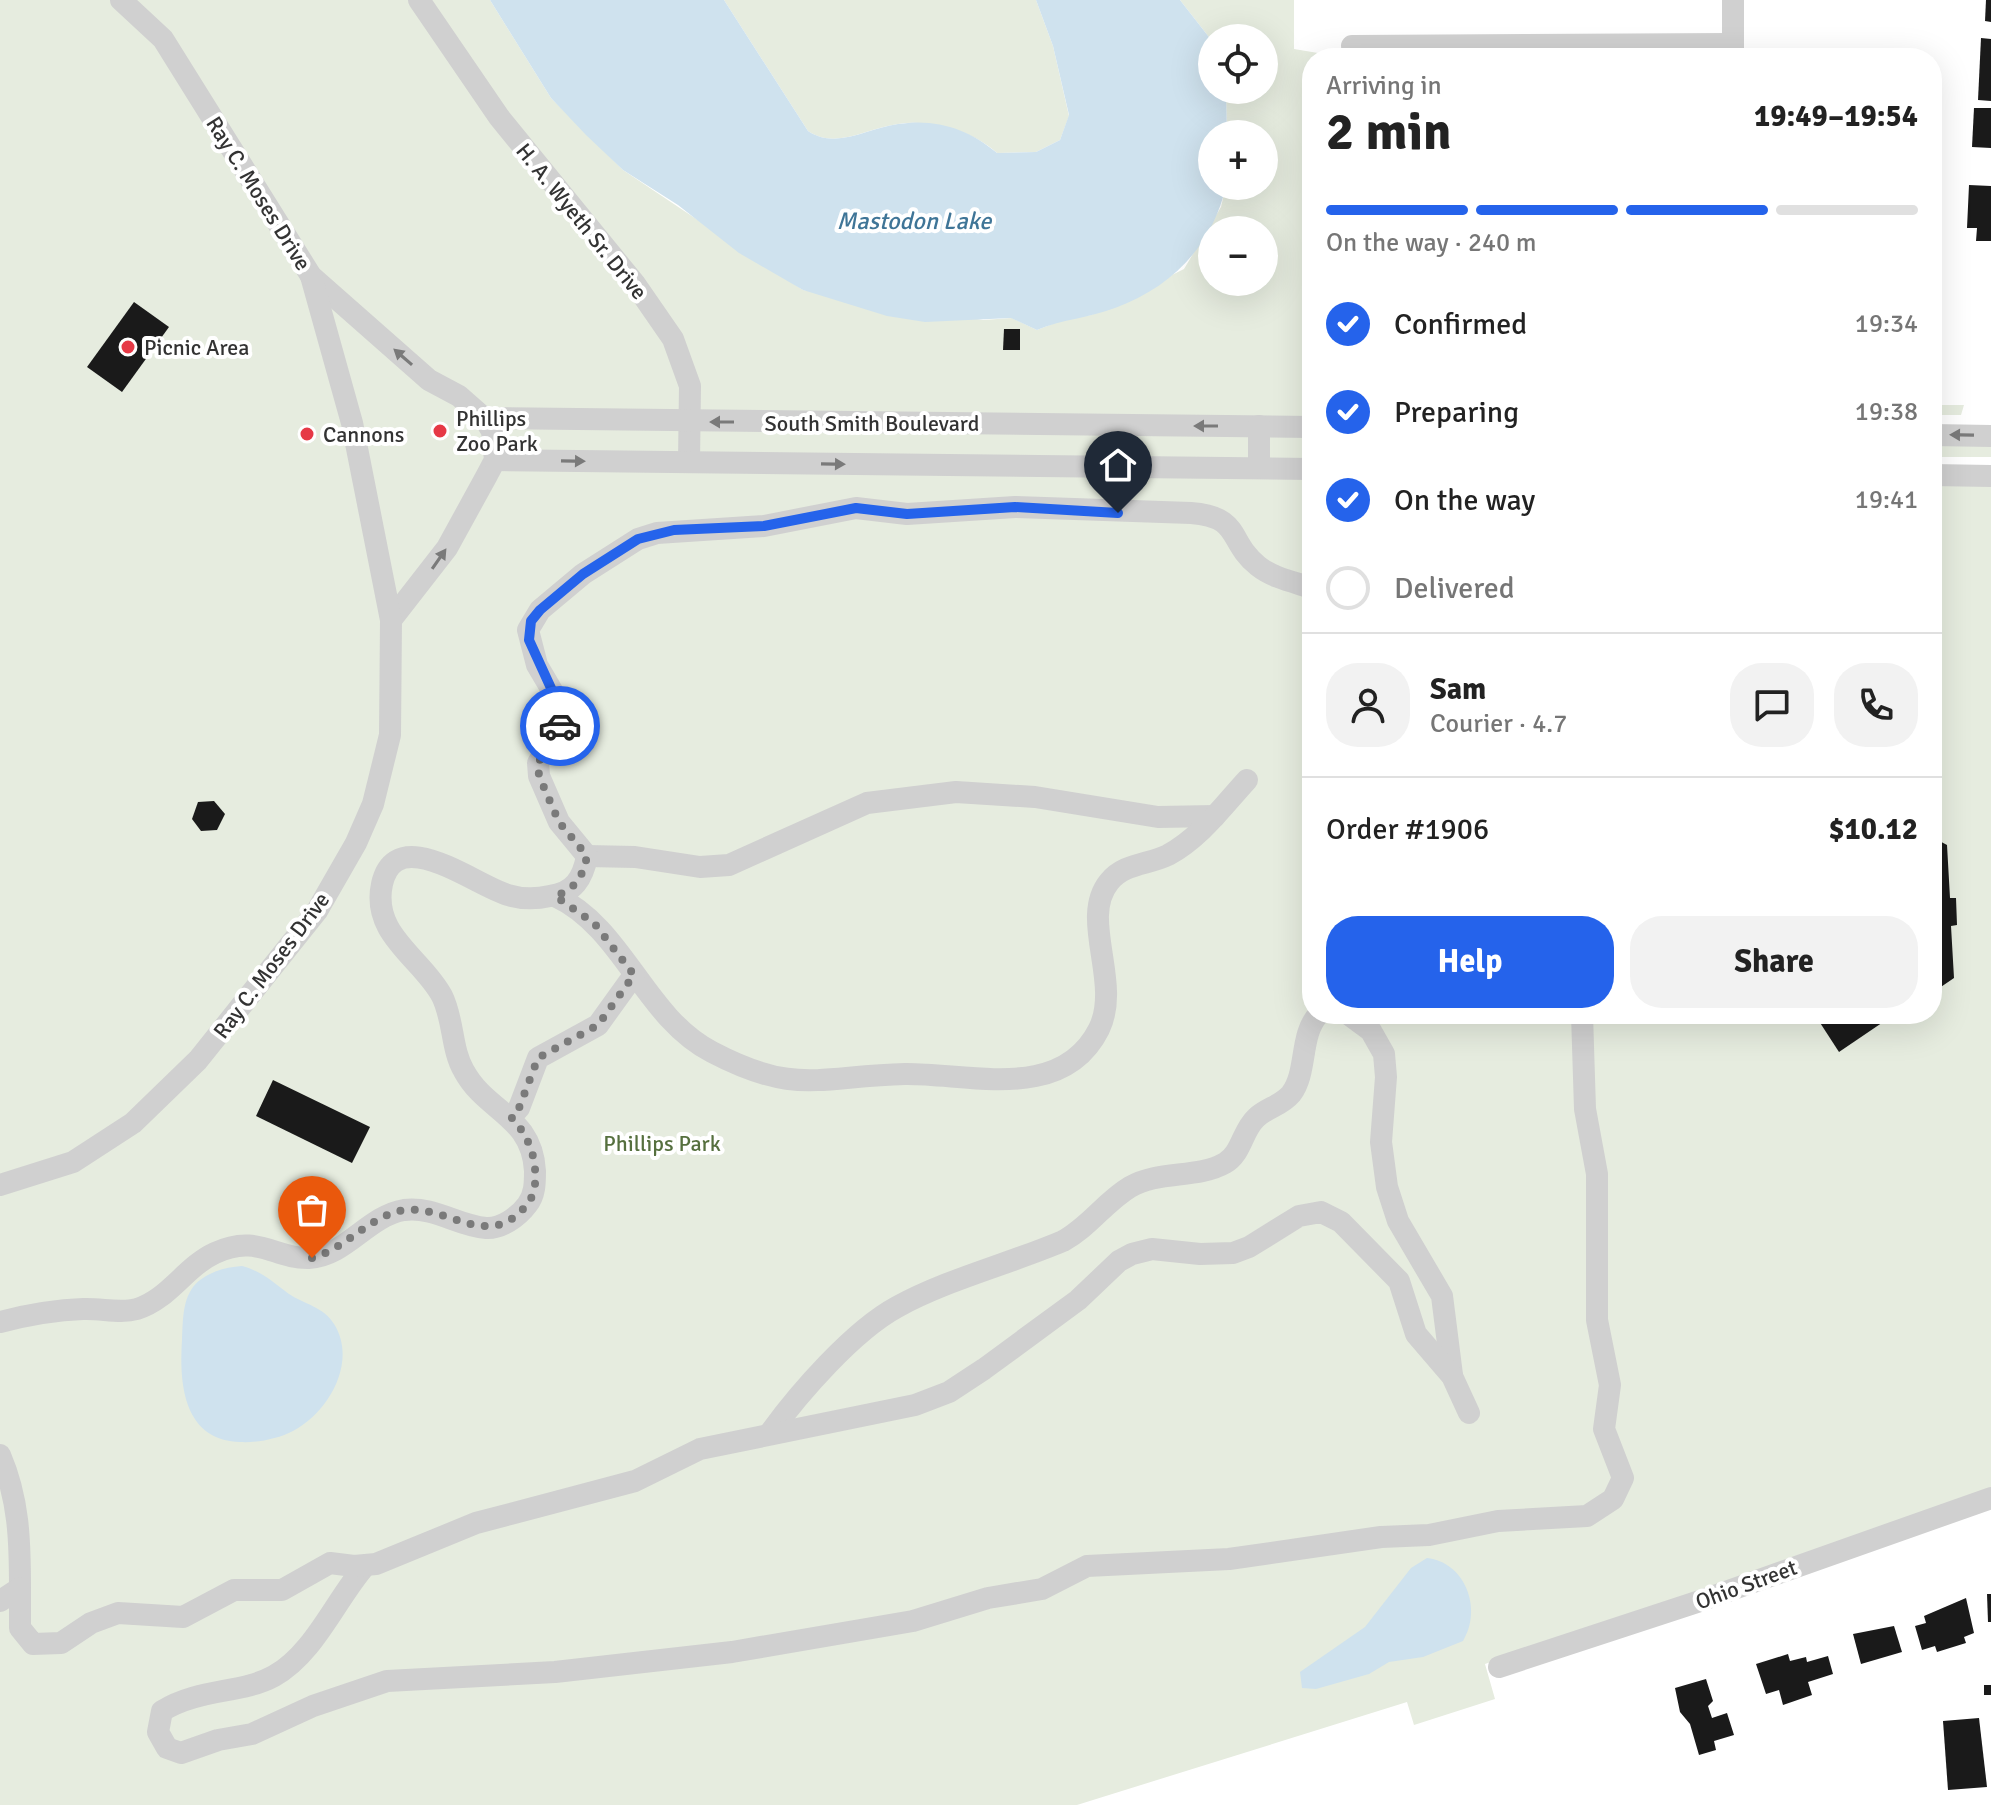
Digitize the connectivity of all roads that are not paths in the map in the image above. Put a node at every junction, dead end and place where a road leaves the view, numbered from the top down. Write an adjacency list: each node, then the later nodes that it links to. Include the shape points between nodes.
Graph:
1 (121, 0): 7 (street, Ray C. Moses Drive, via 163,39)
2 (419, 0): 9 (street, H. A. Wyeth Sr. Drive, via 499,117 635,284 673,339 690,386)
3 (1733, 0): 6 (street)
4 (1352, 46): 5 (street)
5 (1504, 48)
6 (1733, 48)
7 (311, 276): 8 (street, Ray C. Moses Drive, one-way to 7, via 429,380); 21 (street, Ray C. Moses Drive, via 352,423)
8 (484, 418): 9 (street, South Smith Boulevard); 14 (street, via 492,431)
9 (691, 422): 10 (street, South Smith Boulevard, one-way to 9); 15 (street, H. A. Wyeth Sr. Drive)
10 (1259, 426): 11 (street, South Smith Boulevard); 16 (street)
11 (1302, 427)
12 (1942, 435): 13 (street, one-way to 12)
13 (1991, 436)
14 (495, 460): 15 (street, South Smith Boulevard, one-way to 15); 21 (street, one-way to 14, via 447,548)
15 (689, 462): 16 (street, South Smith Boulevard, one-way to 16)
16 (1259, 468): 17 (street, South Smith Boulevard)
17 (1302, 469)
18 (1942, 475): 19 (street)
19 (1991, 476)
20 (1302, 584): 24 (street, via 1255,564 1226,523 1205,514 1015,507 907,514 856,508 764,526 674,530 638,539 583,574 540,610 528,630 562,720 538,763 539,776 559,822)
21 (391, 620): 31 (street, Ray C. Moses Drive, via 390,735 373,804 317,911 198,1060 133,1123 73,1162)
22 (1247, 780): 23 (street)
23 (1215, 816): 24 (street, via 1158,817 1035,797 956,792 867,803 729,865); 26 (street, via 1169,854 1122,870 1108,883 1098,912 1107,998 1098,1029 1081,1053 1032,1077 992,1081 899,1074 808,1083 763,1076 695,1043)
24 (587, 856): 25 (street, via 576,885)
25 (555, 896): 26 (street, via 594,923); 30 (street, via 512,896 451,868 405,855 395,859 383,881 385,923 440,993 462,1069)
26 (634, 975): 30 (street, via 598,1025 538,1058)
27 (1313, 1024): 35 (street, via 1294,1090 1254,1120 1238,1150 1224,1163 1139,1183 1063,1241 896,1307 810,1383)
28 (1362, 1024): 33 (street, via 1384,1054 1381,1122 1387,1187 1398,1221 1442,1296)
29 (1582, 1024): 38 (street, via 1584,1096 1597,1174 1597,1320 1610,1385 1604,1429 1623,1478 1613,1499 1596,1513 1498,1521 1429,1535 1229,1559 1087,1566 1042,1589 988,1598 913,1621 702,1657 387,1681 242,1737 181,1753 167,1748 158,1732 162,1711 201,1693 281,1672 324,1625)
30 (511, 1117): 32 (street, via 533,1153 535,1188 518,1215 494,1228 407,1210 378,1219 339,1248 312,1258 263,1247 230,1247 201,1261 164,1294 135,1310 55,1310)
31 (0, 1185)
32 (0, 1322)
33 (1452, 1376): 34 (street); 35 (street, via 1416,1334 1399,1281 1341,1222 1321,1212 1299,1216 1233,1253 1152,1249 1132,1254 1053,1320 949,1392 915,1405)
34 (1469, 1413)
35 (770, 1433): 38 (street, via 700,1449 635,1481 476,1523 402,1556)
36 (0, 1455): 39 (street, via 14,1491)
37 (1991, 1498): 41 (street, Ohio Street)
38 (365, 1566): 39 (street, via 330,1563 289,1588 234,1590 183,1617 118,1613 50,1645 33,1644 20,1628)
39 (20, 1588): 40 (street)
40 (0, 1601)
41 (1499, 1667)

